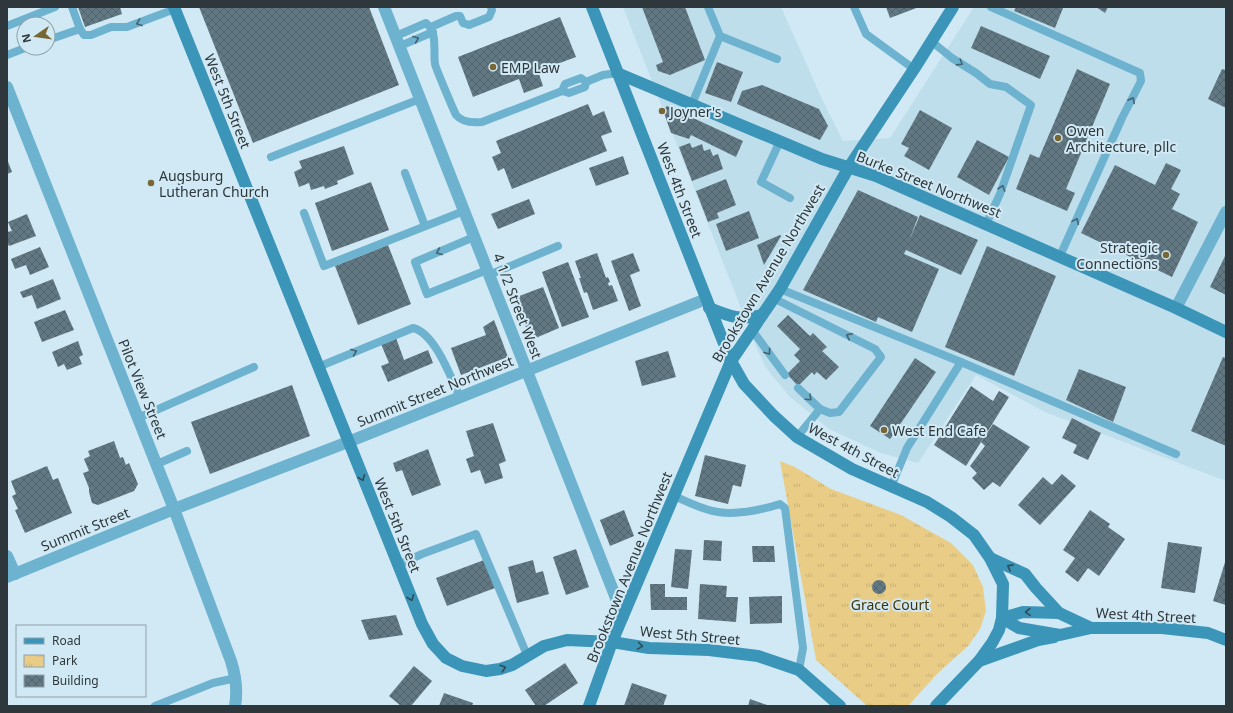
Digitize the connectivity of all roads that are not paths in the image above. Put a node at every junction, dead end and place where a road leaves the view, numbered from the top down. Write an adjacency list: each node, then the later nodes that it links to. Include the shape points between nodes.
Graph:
1 (55, 7): 11 (lane)
2 (72, 7): 13 (lane)
3 (384, 7): 16 (street, 4 1/2 Street West)
4 (491, 7): 12 (lane, via 489,17 468,25 463,23 460,16 456,16)
5 (592, 7): 20 (street, West 4th Street)
6 (708, 7): 14 (lane)
7 (854, 7): 19 (lane, via 866,34)
8 (953, 7): 17 (street, Brookstown Avenue Northwest)
9 (991, 7): 36 (lane, one-way to 9, via 1122,118 1141,82 1140,73)
10 (175, 8): 13 (lane, one-way to 13, via 126,27 111,27 91,35 84,35); 47 (street, West 5th Street)
11 (7, 26)
12 (430, 27): 16 (lane); 20 (lane, via 434,39 435,64 456,115 465,121 482,122 562,91 569,93 585,87 586,82 603,75)
13 (80, 29): 15 (lane)
14 (720, 36): 18 (lane); 23 (lane)
15 (56, 37)
16 (398, 41): 22 (street, 4 1/2 Street West)
17 (931, 41): 19 (street, Brookstown Avenue Northwest); 32 (lane, via 990,84 1006,87 1032,105 1000,194)
18 (777, 59)
19 (914, 69): 26 (street, Brookstown Avenue Northwest)
20 (618, 73): 23 (street, Burke Street Northwest); 39 (street, West 4th Street)
21 (7, 87): 53 (street, Pilot View Street)
22 (420, 99): 25 (lane); 29 (street, 4 1/2 Street West)
23 (692, 104): 24 (street, Burke Street Northwest)
24 (780, 141): 26 (street, Burke Street Northwest, via 822,159); 28 (lane, via 762,182)
25 (271, 157)
26 (849, 167): 32 (street, Burke Street Northwest, via 876,176); 38 (street, Brookstown Avenue Northwest)
27 (405, 173): 33 (lane)
28 (790, 198)
29 (464, 211): 33 (lane); 34 (street, 4 1/2 Street West)
30 (1226, 212): 40 (street)
31 (304, 213): 33 (lane, via 324,266)
32 (986, 224): 36 (street, Burke Street Northwest)
33 (425, 226)
34 (474, 237): 37 (street, 4 1/2 Street West); 37 (lane, one-way to 37, via 415,262 427,294)
35 (558, 246): 37 (lane)
36 (1060, 256): 40 (street, Burke Street Northwest)
37 (488, 272): 48 (street, 4 1/2 Street West)
38 (776, 294): 41 (street, Brookstown Avenue Northwest); 45 (lane); 52 (lane, one-way to 38, via 830,414 839,412 881,357 875,349)
39 (708, 304): 41 (street, via 731,317 752,318); 44 (street, West 4th Street); 48 (street, Summit Street Northwest)
40 (1176, 308): 43 (street, Burke Street Northwest)
41 (762, 315): 42 (street, Brookstown Avenue Northwest)
42 (752, 330): 44 (street, Brookstown Avenue Northwest); 49 (lane, one-way to 49)
43 (1226, 332)
44 (731, 361): 54 (street, West 4th Street, via 744,384); 60 (street, Brookstown Avenue Northwest)
45 (961, 362): 57 (lane); 59 (lane, via 907,448)
46 (254, 367): 53 (lane)
47 (318, 367): 51 (lane, one-way to 51, via 412,328 420,330 430,340 446,365); 55 (street, West 5th Street)
48 (527, 370): 51 (street, Summit Street Northwest); 67 (street, 4 1/2 Street West)
49 (785, 375)
50 (798, 388): 52 (lane, one-way to 52)
51 (460, 397): 55 (street, Summit Street Northwest)
52 (820, 409): 54 (lane)
53 (138, 418): 58 (street, Pilot View Street)
54 (797, 437): 59 (street, West 4th Street, via 852,469)
55 (348, 442): 61 (street, Summit Street Northwest); 64 (street, West 5th Street, one-way to 64)
56 (187, 451): 58 (lane)
57 (1176, 454)
58 (157, 464): 61 (street, Pilot View Street)
59 (892, 487): 63 (street, West 4th Street, via 927,502 951,517 974,535)
60 (674, 496): 67 (street, Brookstown Avenue Northwest); 75 (lane, via 719,512 737,512 780,504 785,508 803,648)
61 (174, 509): 65 (street, Summit Street); 76 (street, Pilot View Street)
62 (7, 556): 65 (street)
63 (990, 558): 66 (street, one-way to 63, via 1025,574); 68 (street, West 4th Street, via 1003,584)
64 (398, 565): 73 (street, West 5th Street, one-way to 73, via 422,624 433,644 446,658 462,666 486,671 500,669); 73 (lane, via 476,534)
65 (11, 576)
66 (1059, 613): 68 (street, West 4th Street, one-way to 68, via 1023,612); 69 (street, West 4th Street)
67 (623, 616): 72 (street, Brookstown Avenue Northwest)
68 (1002, 618): 70 (street, via 1019,628); 74 (street, via 999,630)
69 (1091, 628): 70 (street); 71 (street, West 4th Street, via 1162,628 1208,634)
70 (1060, 635): 74 (street)
71 (1226, 640)
72 (612, 642): 73 (street, West 5th Street, via 567,640 544,646); 75 (street, West 5th Street, one-way to 75, via 649,648 709,650 758,656); 79 (street, Brookstown Avenue Northwest)
73 (527, 655)
74 (979, 661): 81 (street)
75 (799, 670): 80 (street, West 5th Street)
76 (236, 678): 77 (lane, via 213,683); 78 (street, Pilot View Street)
77 (155, 706)
78 (235, 706)
79 (589, 706)
80 (840, 706)
81 (936, 706)

